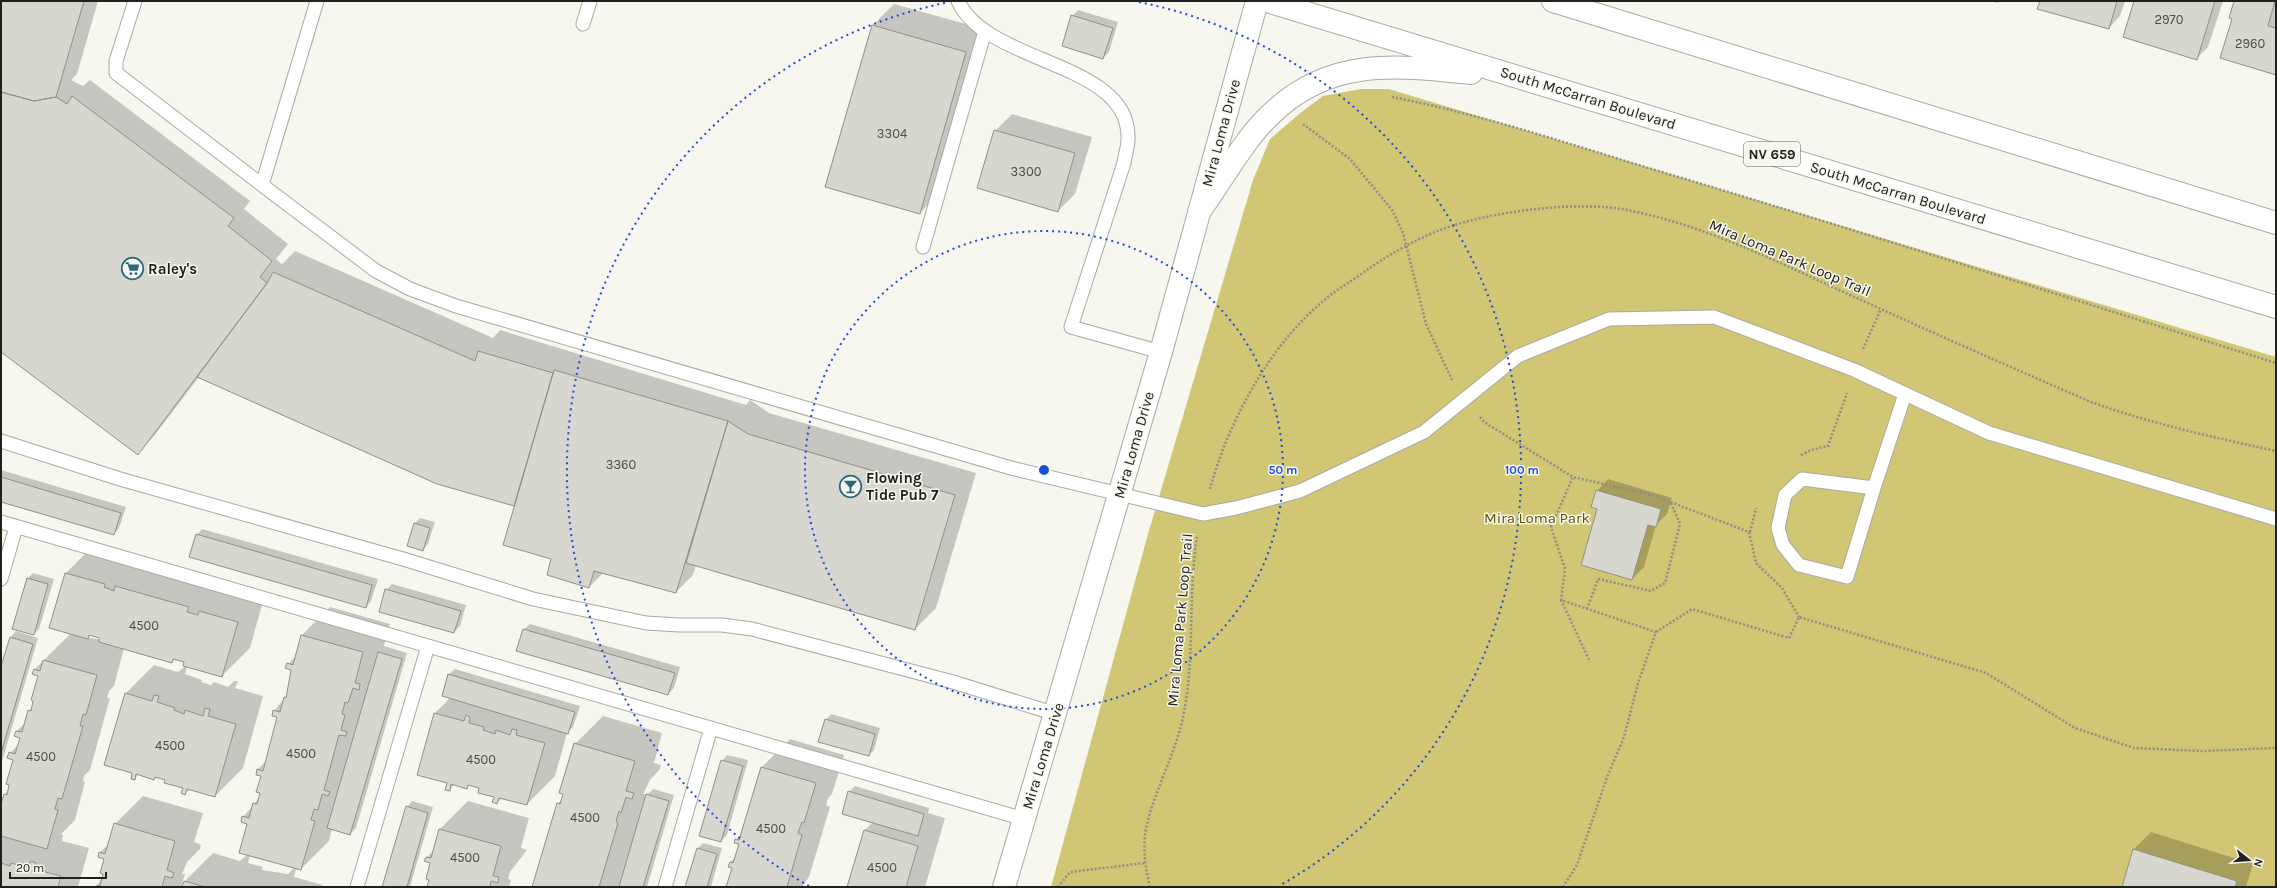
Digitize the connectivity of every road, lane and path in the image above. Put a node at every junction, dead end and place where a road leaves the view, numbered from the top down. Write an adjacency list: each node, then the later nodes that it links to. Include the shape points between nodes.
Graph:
1 (135, 1): 13 (lane, via 116,61 116,73)
2 (317, 1): 13 (lane)
3 (590, 1): 8 (lane)
4 (958, 1): 9 (lane, via 963,12)
5 (1257, 1): 14 (main road, Mira Loma Drive)
6 (1267, 1): 10 (main road, South McCarran Boulevard / NV 659)
7 (1553, 1): 15 (main road)
8 (583, 24)
9 (984, 32): 16 (lane); 20 (lane, via 1094,82 1112,98 1124,119 1128,139 1124,163 1071,327)
10 (1524, 79): 14 (main road, via 1408,66 1366,68 1329,77 1302,89 1268,116); 18 (main road, South McCarran Boulevard / NV 659)
11 (1391, 97): 22 (path, via 1528,133 1869,234)
12 (1306, 120): 17 (path, via 1302,125 1350,159 1392,210)
13 (262, 185): 31 (lane, via 376,271 410,289 456,306 1011,468)
14 (1200, 212): 20 (main road, Mira Loma Drive)
15 (2276, 223)
16 (923, 246)
17 (1406, 246): 19 (path, Mira Loma Park Loop Trail, via 1442,229 1514,213 1566,207 1608,207 1660,218 1725,238); 25 (path, via 1426,324 1458,393); 34 (path, Mira Loma Park Loop Trail, via 1372,266 1326,299 1299,325 1272,360 1245,402 1224,444)
18 (2276, 307)
19 (1881, 309): 21 (path); 27 (path, Mira Loma Park Loop Trail, via 2029,375 2130,416 2182,431)
20 (1161, 352): 31 (main road, Mira Loma Drive)
21 (1860, 357)
22 (2276, 363)
23 (1849, 387): 28 (path, via 1828,446)
24 (1906, 394): 25 (lane, via 1854,370 1714,317 1609,319 1518,356); 30 (lane); 35 (lane, via 1990,433)
25 (1464, 400): 29 (path, via 1484,422); 34 (lane, via 1424,432 1300,491)
26 (1, 441): 46 (lane, via 120,479 403,559 533,599 646,623 722,625 752,629 953,682)
27 (2276, 451)
28 (1799, 456)
29 (1573, 477): 32 (path, via 1652,495); 40 (path, via 1551,527 1565,568)
30 (1874, 488): 30 (lane, via 1802,479 1784,495 1778,528 1783,544 1799,565 1847,577)
31 (1119, 495): 34 (lane); 46 (main road, Mira Loma Drive)
32 (1671, 503): 38 (path); 41 (path, via 1680,524 1665,583 1651,592 1598,579)
33 (1757, 504): 38 (path)
34 (1203, 514): 50 (path, Mira Loma Park Loop Trail, via 1193,562 1184,711 1176,743 1147,824)
35 (2276, 519)
36 (1, 522): 37 (lane)
37 (16, 527): 39 (lane); 44 (lane)
38 (1750, 532): 42 (path, via 1756,563 1782,588)
39 (1, 579)
40 (1561, 600): 41 (path); 45 (path)
41 (1587, 609): 43 (path)
42 (1799, 617): 43 (path, via 1789,638 1692,608); 48 (path, via 1986,673 2075,728 2134,748 2202,751)
43 (1656, 632): 56 (path, via 1638,683 1624,738 1606,780 1577,864)
44 (428, 646): 47 (lane); 51 (lane)
45 (1590, 662)
46 (1056, 714): 49 (main road, Mira Loma Drive)
47 (711, 728): 49 (lane); 52 (lane)
48 (2276, 748)
49 (1024, 819): 53 (main road, Mira Loma Drive)
50 (1145, 863): 54 (path, via 1070,872); 55 (path, Mira Loma Park Loop Trail)
51 (357, 887)
52 (665, 887)
53 (1004, 887)
54 (1058, 887)
55 (1150, 887)
56 (1562, 887)

